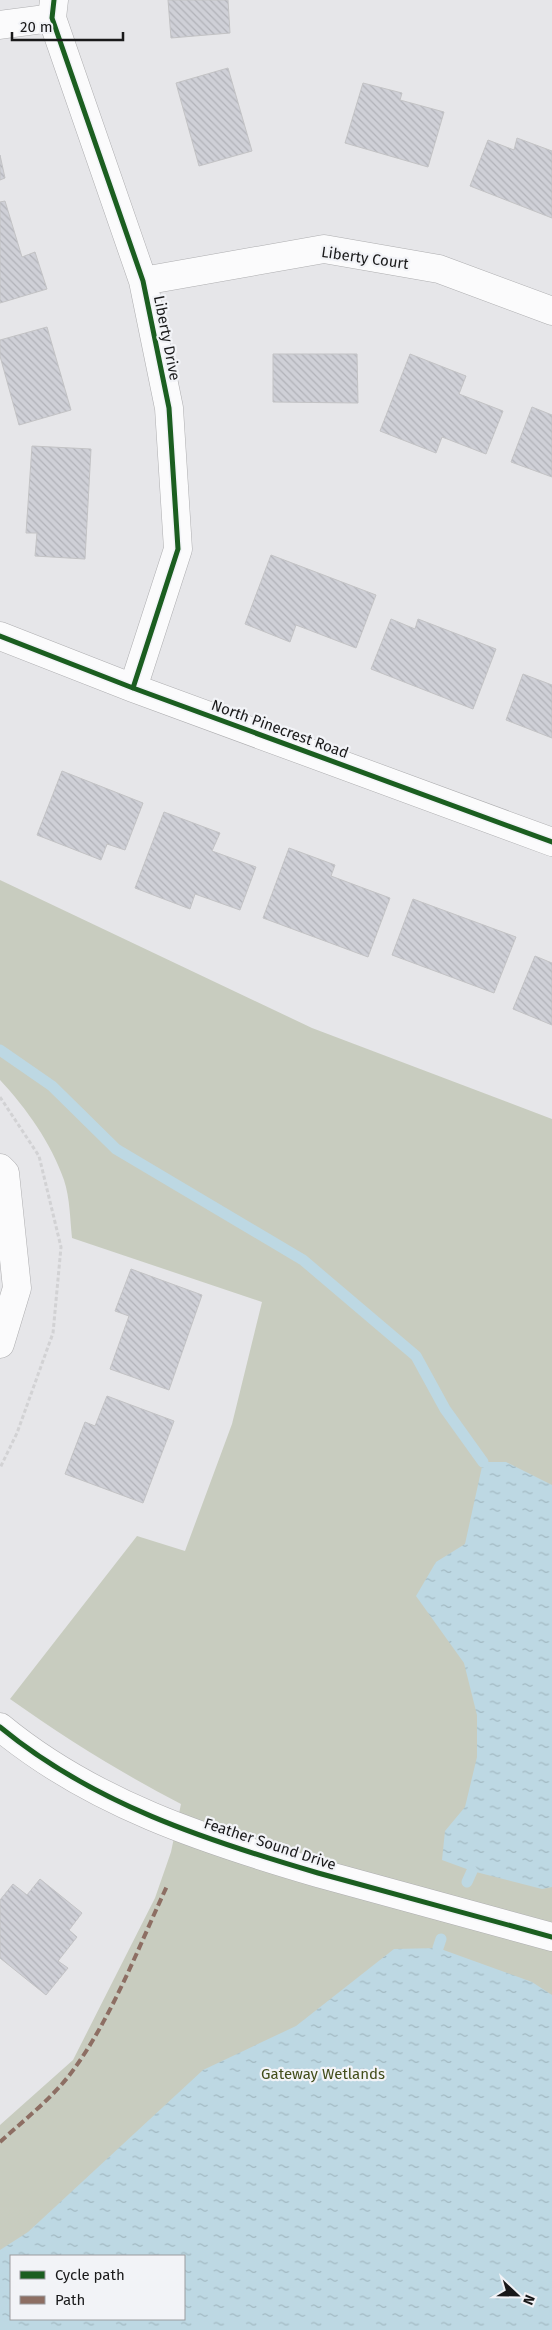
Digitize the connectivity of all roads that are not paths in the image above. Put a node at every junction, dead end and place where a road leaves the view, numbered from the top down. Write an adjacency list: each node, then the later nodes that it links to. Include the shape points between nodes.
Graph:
1 (53, 9): 2 (street); 3 (street, Liberty Drive)
2 (0, 25)
3 (143, 281): 4 (street, Liberty Court, via 324,249 439,269); 6 (street, Liberty Drive, via 169,408 178,548)
4 (552, 311)
5 (0, 636): 6 (street, North Pinecrest Road)
6 (133, 688): 7 (street, North Pinecrest Road)
7 (552, 842)
8 (0, 1168): 9 (street, via 5,1173 17,1288)
9 (0, 1344)
10 (2, 1733): 11 (street, Feather Sound Drive, via 108,1798 147,1815 279,1861)
11 (552, 1936)

